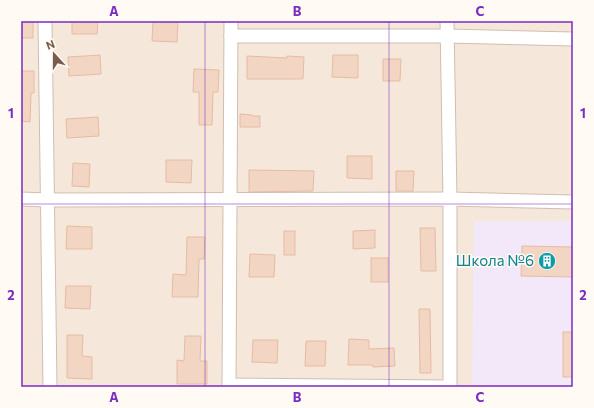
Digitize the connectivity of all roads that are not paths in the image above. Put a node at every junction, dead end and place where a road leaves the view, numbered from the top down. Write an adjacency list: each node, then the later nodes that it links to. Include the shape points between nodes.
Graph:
1 (45, 21): 10 (street)
2 (230, 21): 4 (street)
3 (447, 21): 5 (street)
4 (230, 36): 5 (street); 8 (street)
5 (447, 36): 6 (street); 9 (street)
6 (573, 38)
7 (21, 199): 10 (street)
8 (229, 199): 9 (street); 10 (street); 12 (street)
9 (450, 199): 11 (street); 14 (street)
10 (47, 200): 13 (street)
11 (573, 202)
12 (229, 386): 14 (street)
13 (50, 387)
14 (450, 387)

